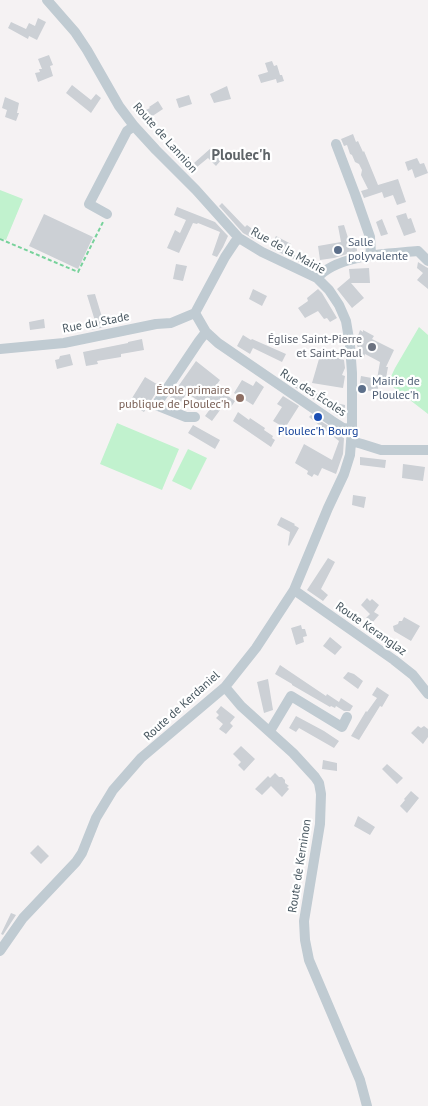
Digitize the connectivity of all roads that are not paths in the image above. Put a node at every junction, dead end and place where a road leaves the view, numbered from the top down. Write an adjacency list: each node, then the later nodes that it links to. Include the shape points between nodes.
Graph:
1 (47, 0): 2 (street, Route de Lannion, via 87,50)
2 (134, 126): 4 (street, via 127,132 89,204); 5 (street, Route de Lannion)
3 (336, 144): 7 (street, via 370,237)
4 (107, 214)
5 (239, 238): 9 (street, Rue de la Mairie); 10 (street)
6 (423, 250): 7 (street); 8 (street)
7 (372, 255): 9 (street, via 338,263)
8 (428, 261)
9 (316, 278): 14 (street, Rue de la Mairie, via 329,290 346,321 352,373)
10 (194, 313): 11 (street, Rue des Écoles); 12 (street, Rue du Stade, via 171,323 64,343)
11 (206, 332): 13 (street, via 156,405 186,417); 14 (street, Rue des Écoles, via 301,401 343,428)
12 (0, 349)
13 (195, 417)
14 (352, 429): 15 (street, Route de Kerdaniel)
15 (351, 441): 16 (street, via 380,450); 17 (street, Route de Kerdaniel, via 344,474)
16 (428, 450)
17 (294, 590): 18 (street, Route de Kerdaniel, via 256,648); 19 (street, Route Keranglaz, via 394,660 413,675)
18 (225, 687): 21 (street, Route de Kerninon); 22 (street, Route de Kerdaniel, via 141,758 113,790 76,862 23,918)
19 (428, 694)
20 (347, 717): 21 (street, via 342,727 291,696)
21 (270, 731): 23 (street, Route de Kerninon, via 319,783 320,824 304,921 305,940 309,960 360,1080)
22 (0, 951)
23 (367, 1106)

